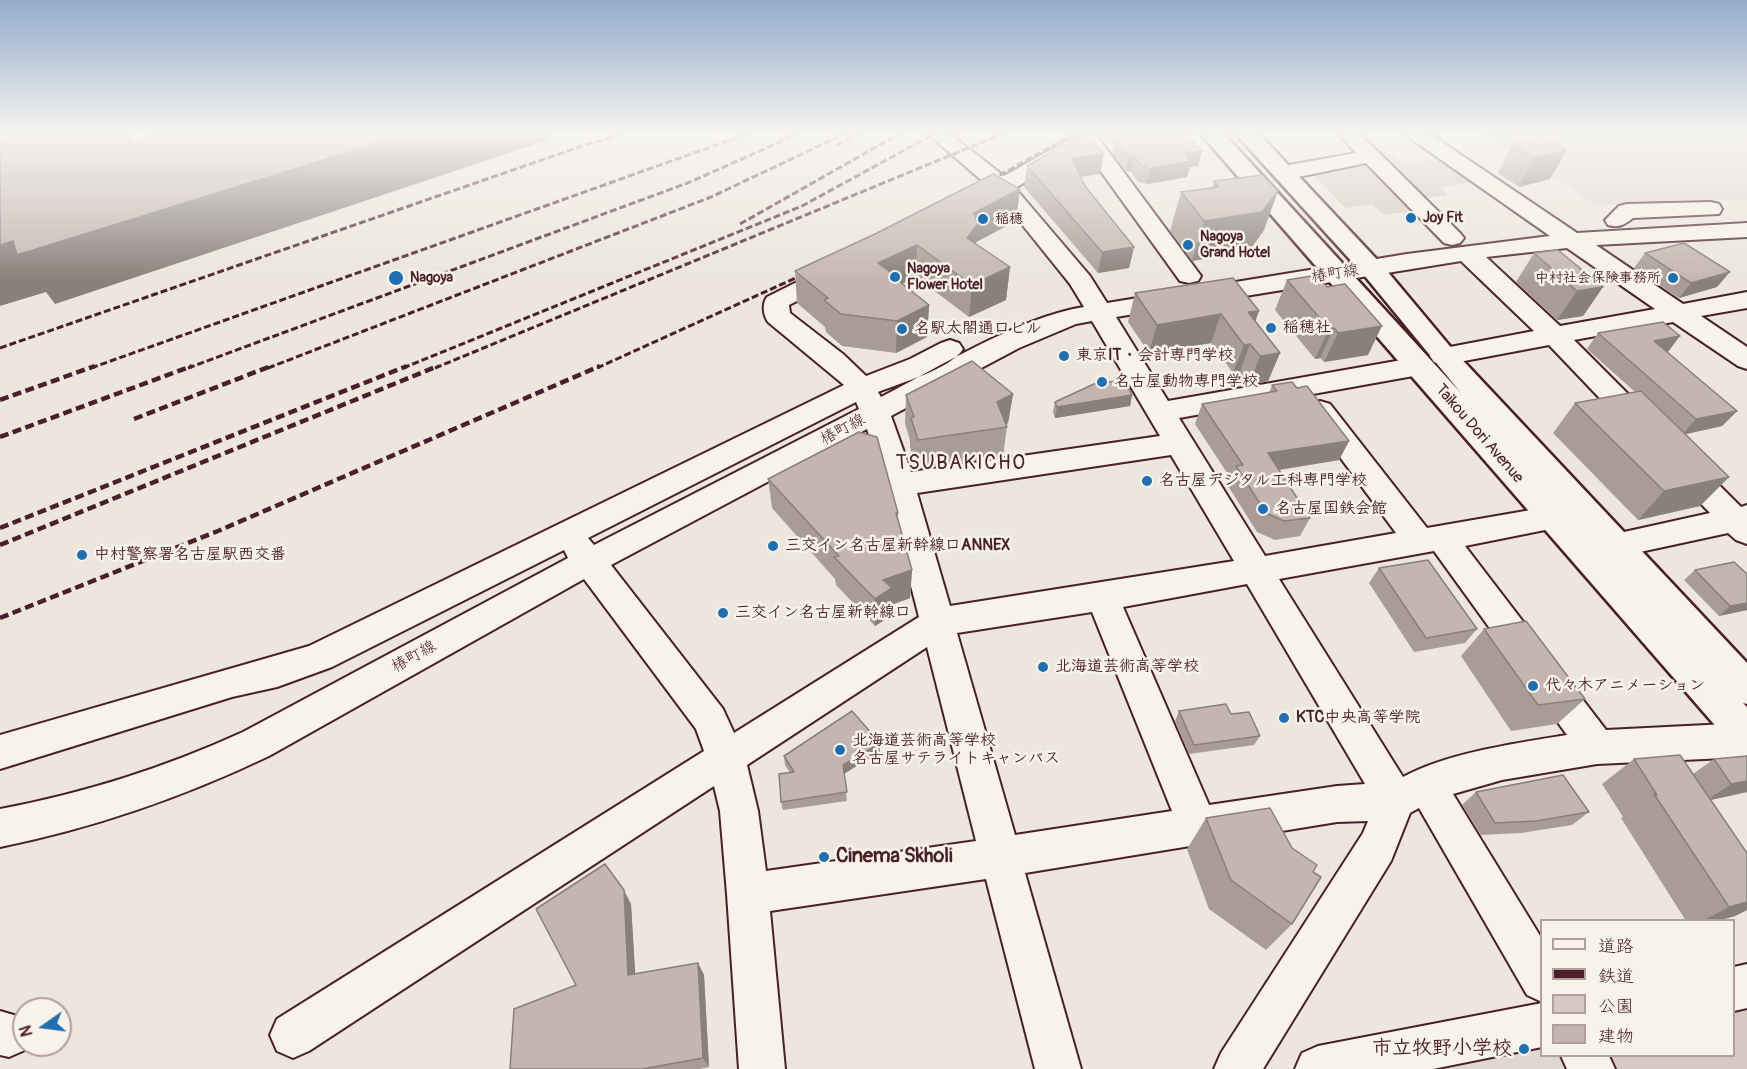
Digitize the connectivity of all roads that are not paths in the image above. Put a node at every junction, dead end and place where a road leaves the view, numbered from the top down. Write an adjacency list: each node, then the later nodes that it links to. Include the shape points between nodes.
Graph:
1 (999, 184): 8 (street)
2 (1006, 184): 8 (street)
3 (1124, 184): 20 (street)
4 (1264, 184): 18 (main road, Taikou Dori Avenue)
5 (1291, 184): 18 (main road, Taikou Dori Avenue)
6 (1399, 184): 17 (street)
7 (1490, 184): 12 (street)
8 (1002, 186): 10 (street); 22 (street, via 1081,281)
9 (1747, 209): 13 (street, via 1627,211)
10 (947, 216)
11 (1747, 217): 13 (street, 椿町線)
12 (1550, 225): 13 (street, 椿町線); 15 (street); 17 (street, 椿町線)
13 (1619, 228): 14 (street, 椿町線); 15 (street, 椿町線); 16 (street, via 1660,243)
14 (1747, 230)
15 (1572, 239): 17 (street, 椿町線); 23 (street)
16 (1747, 239)
17 (1460, 245): 18 (street, 椿町線); 24 (street)
18 (1345, 262): 20 (street, 椿町線); 22 (street, 椿町線); 26 (main road, Taikou Dori Avenue)
19 (852, 264): 28 (street, via 776,302 777,316 831,360)
20 (1189, 276): 22 (street, 椿町線)
21 (1747, 300): 23 (street)
22 (1094, 303): 28 (street, 椿町線, via 1070,317); 29 (street)
23 (1679, 313): 24 (street); 25 (street)
24 (1556, 336): 26 (street); 33 (street)
25 (1747, 360)
26 (1431, 361): 27 (street); 32 (main road, Taikou Dori Avenue); 36 (main road, Taikou Dori Avenue)
27 (1302, 387): 29 (street); 35 (street)
28 (868, 401): 31 (street); 34 (street, 椿町線); 37 (street, 椿町線)
29 (1160, 412): 30 (street)
30 (1179, 443): 31 (street); 38 (street)
31 (900, 485): 40 (street)
32 (1554, 519): 35 (street); 42 (main road, Taikou Dori Avenue)
33 (1743, 523): 36 (street)
34 (569, 534): 37 (street); 45 (street, 椿町線, via 292,668 232,682)
35 (1430, 539): 38 (street); 44 (street)
36 (1617, 545): 41 (main road, Taikou Dori Avenue)
37 (590, 562): 46 (street, via 710,720); 49 (street, 椿町線, via 203,770 93,807)
38 (1255, 570): 39 (street); 47 (street)
39 (1102, 597): 40 (street); 48 (street)
40 (938, 622): 46 (street); 50 (street)
41 (1747, 688)
42 (1747, 734)
43 (1747, 740): 44 (street)
44 (1597, 747): 47 (street, via 1502,763)
45 (0, 752)
46 (726, 758): 51 (street, via 739,811); 54 (street)
47 (1411, 792): 48 (street); 52 (street); 57 (street)
48 (1198, 826): 50 (street)
49 (0, 828)
50 (1001, 857): 51 (street); 56 (street)
51 (748, 894): 55 (street)
52 (1540, 977)
53 (1540, 1025): 58 (street)
54 (293, 1035)
55 (762, 1069)
56 (1059, 1069)
57 (1237, 1069)
58 (1318, 1069)

